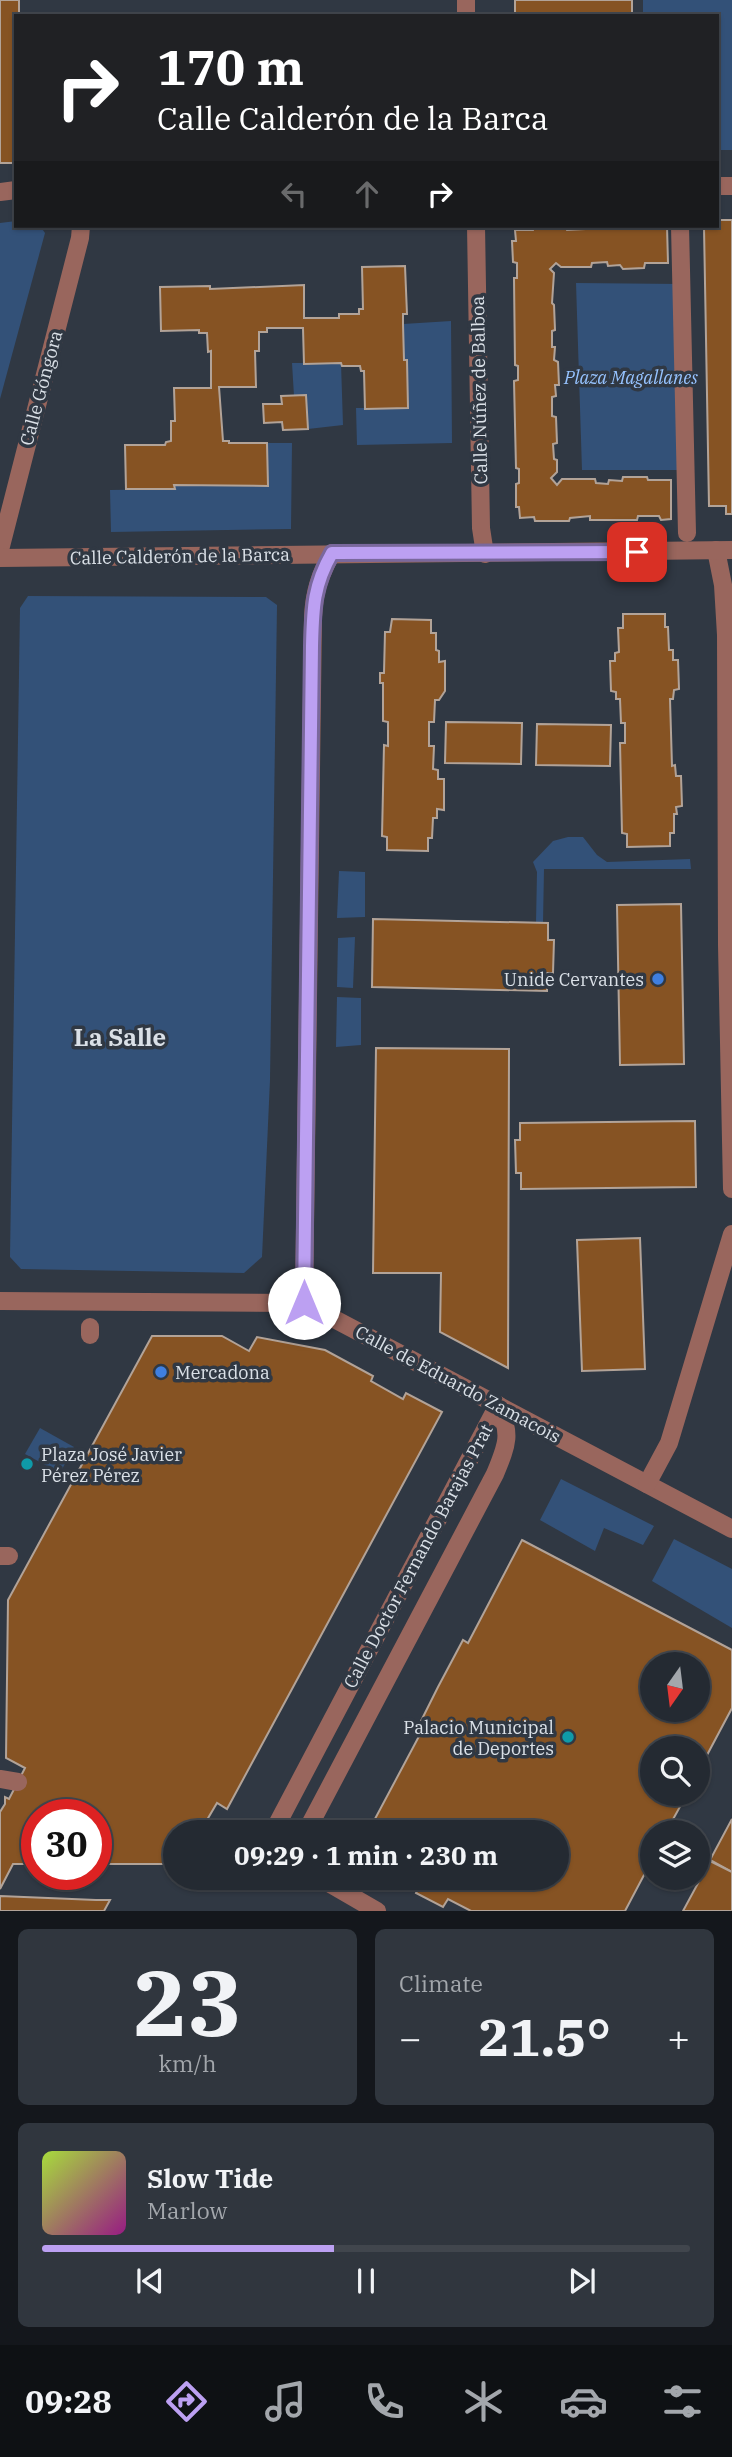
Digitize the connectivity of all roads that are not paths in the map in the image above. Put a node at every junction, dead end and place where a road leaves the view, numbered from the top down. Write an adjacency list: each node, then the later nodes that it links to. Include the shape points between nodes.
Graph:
1 (81, 228): 5 (street, Calle Góngora)
2 (476, 228): 8 (street, Calle Núñez de Balboa)
3 (680, 228): 4 (street)
4 (687, 533)
5 (0, 550)
6 (724, 550): 8 (street, Calle Calderón de la Barca); 10 (street)
7 (332, 553): 8 (street, Calle Calderón de la Barca); 9 (street, Calle Calderón de la Barca); 14 (street, via 314,594 313,617)
8 (485, 554)
9 (0, 558)
10 (730, 904): 11 (street)
11 (732, 1189)
12 (732, 1234): 16 (street, via 669,1443)
13 (0, 1301): 14 (street, Calle de Eduardo Zamacois)
14 (304, 1303): 15 (street, Calle de Eduardo Zamacois)
15 (498, 1405): 16 (street, Calle de Eduardo Zamacois); 18 (street, Calle Doctor Fernando Barajas Prat); 19 (street, Calle Doctor Fernando Barajas Prat, via 508,1432 495,1474)
16 (648, 1484): 17 (street, Calle de Eduardo Zamacois)
17 (732, 1529)
18 (279, 1820)
19 (312, 1820)
20 (341, 1890): 21 (street)
21 (377, 1911)

